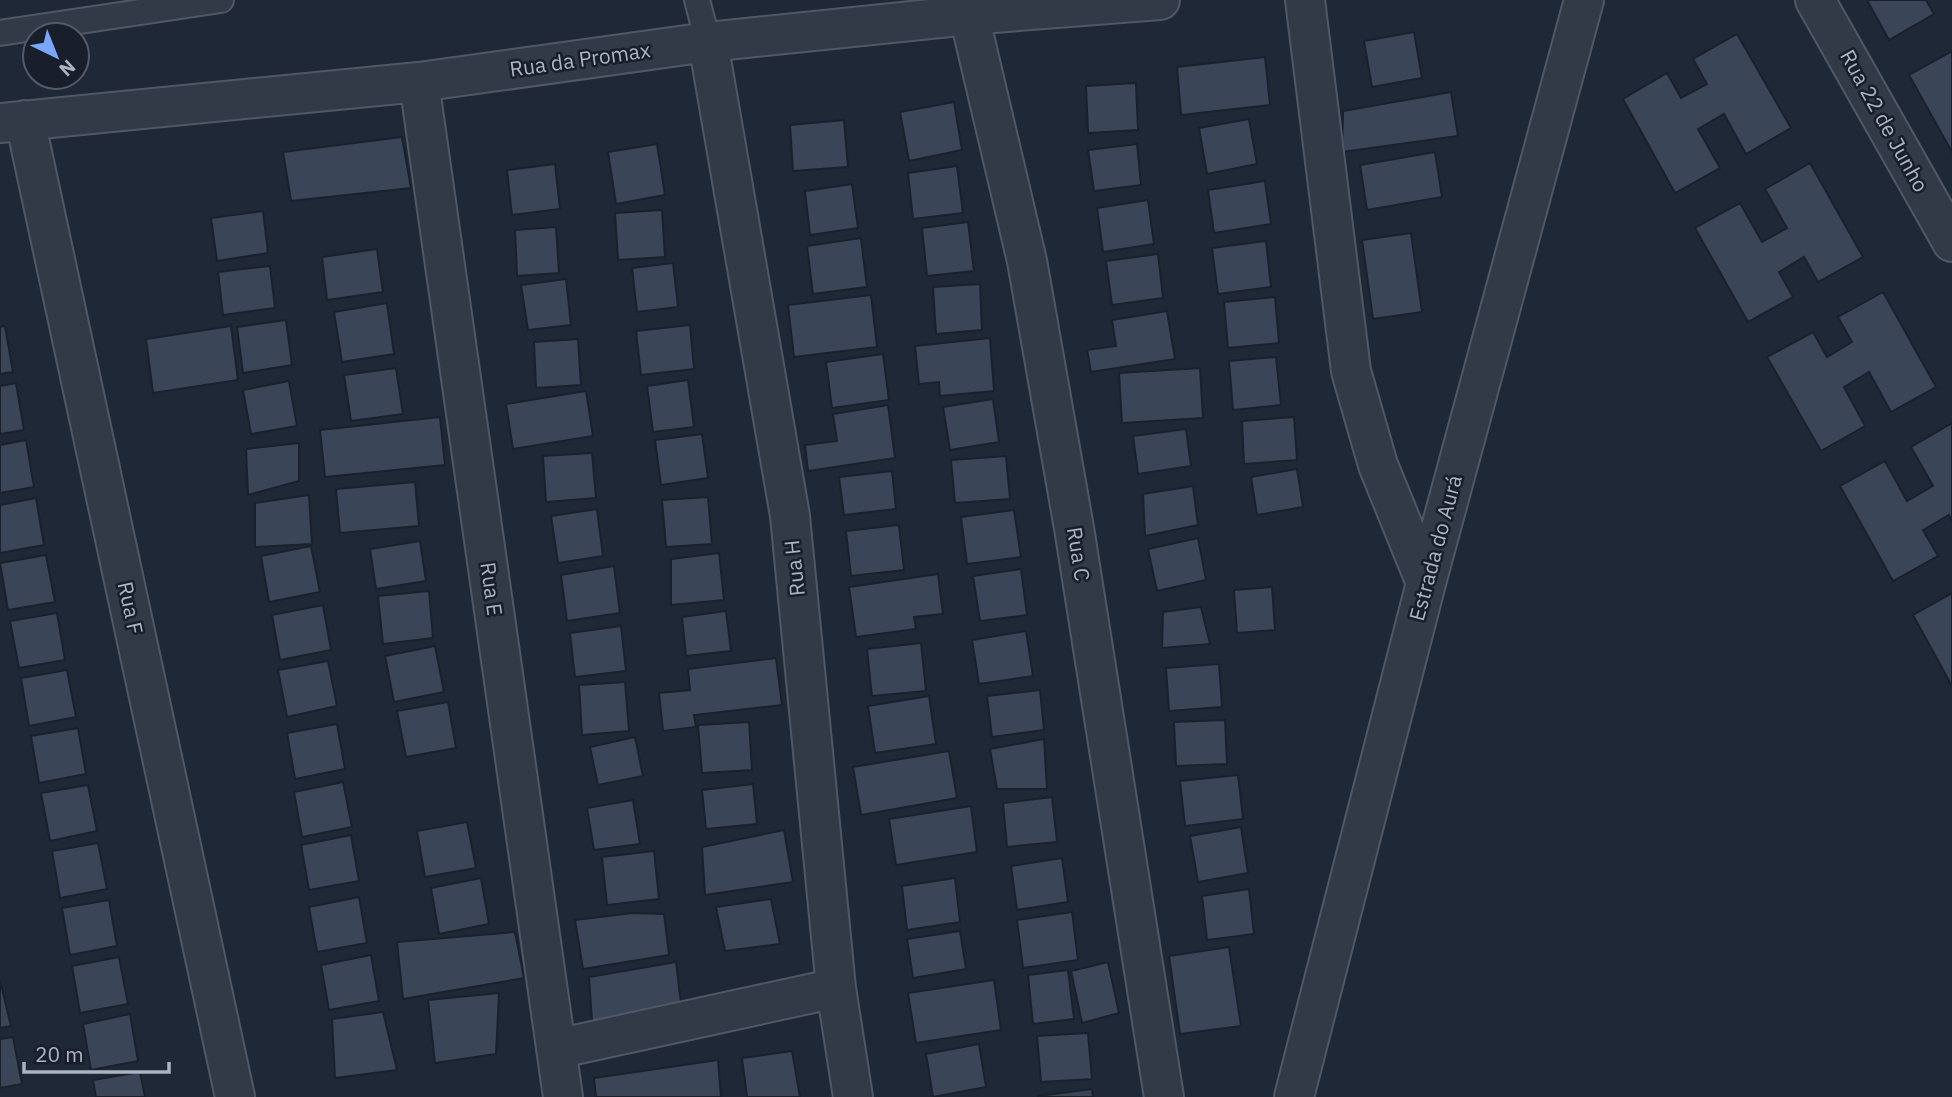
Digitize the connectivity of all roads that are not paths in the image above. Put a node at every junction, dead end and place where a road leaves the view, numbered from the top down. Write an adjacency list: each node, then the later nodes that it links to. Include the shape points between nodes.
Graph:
1 (221, 0): 7 (lane)
2 (697, 0): 10 (lane)
3 (1160, 0): 8 (street, Rua da Promax)
4 (1305, 0): 14 (street, via 1351,371 1378,465)
5 (1584, 0): 14 (street, Estrada do Aurá)
6 (1815, 0): 13 (street, Rua 22 de Junho)
7 (70, 12): 9 (lane)
8 (969, 15): 10 (street, Rua da Promax); 20 (street, Rua C, via 1032,288)
9 (0, 33)
10 (708, 42): 11 (street, Rua da Promax); 15 (street, Rua H, via 790,516)
11 (419, 82): 12 (street, Rua da Promax); 16 (street, Rua E)
12 (13, 121): 17 (street, Rua F)
13 (1952, 242)
14 (1426, 583): 21 (street, Estrada do Aurá)
15 (836, 988): 16 (street); 19 (street, Rua H)
16 (556, 1049): 18 (street, Rua E)
17 (235, 1097)
18 (563, 1097)
19 (853, 1097)
20 (1164, 1097)
21 (1294, 1097)

